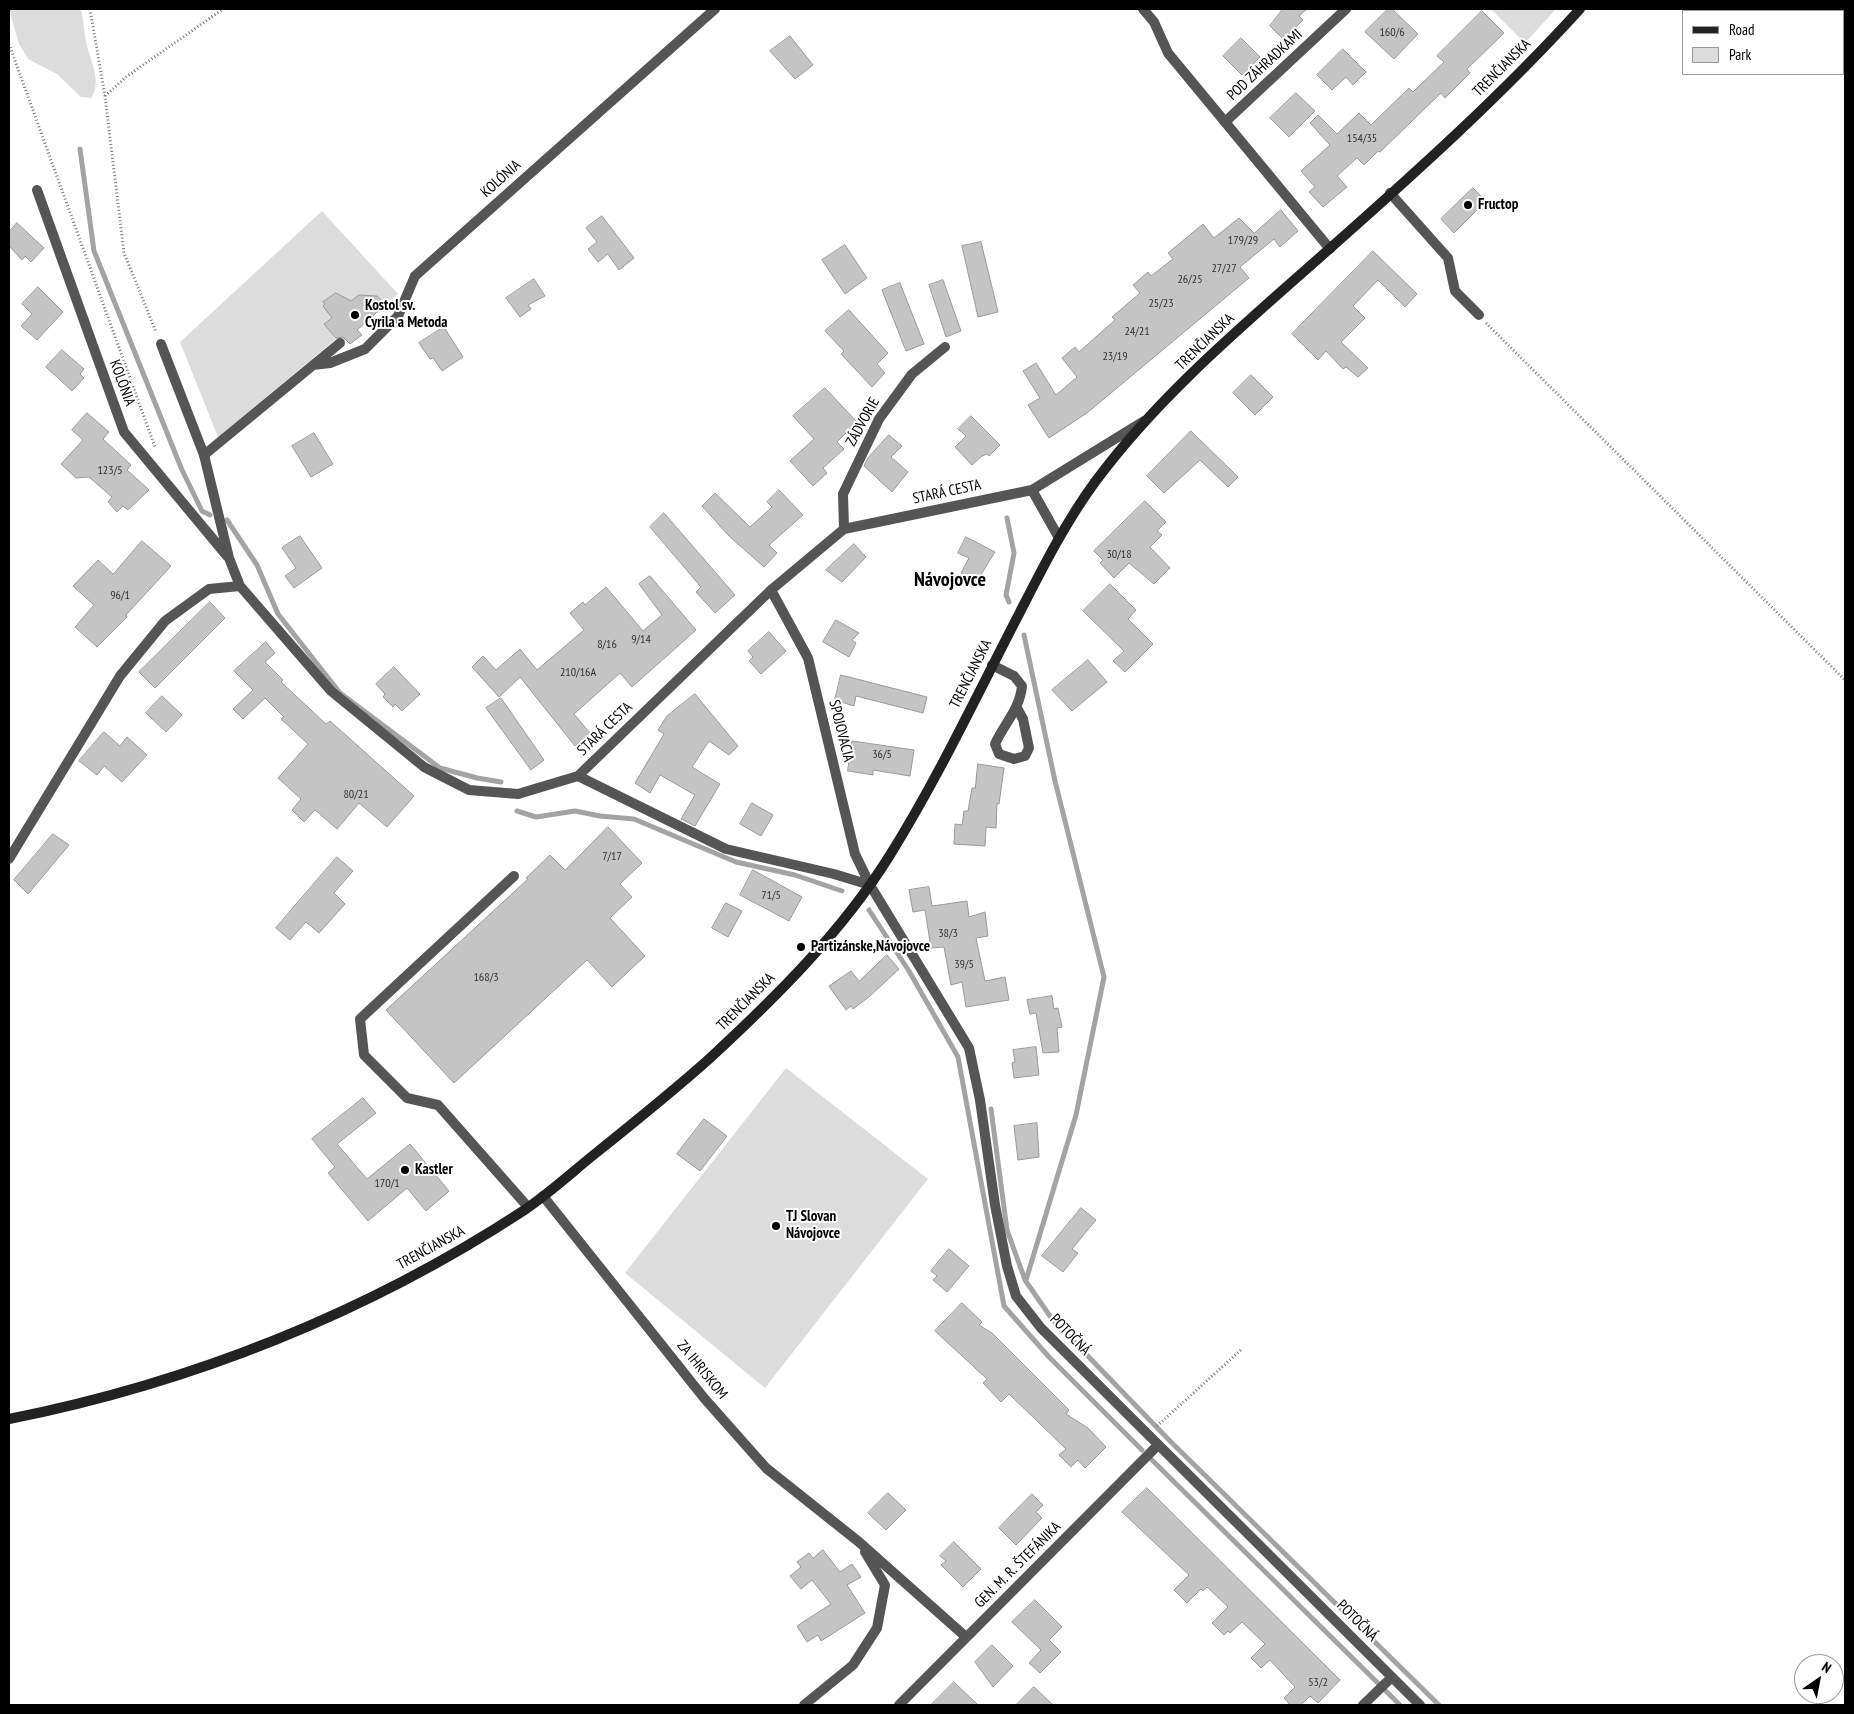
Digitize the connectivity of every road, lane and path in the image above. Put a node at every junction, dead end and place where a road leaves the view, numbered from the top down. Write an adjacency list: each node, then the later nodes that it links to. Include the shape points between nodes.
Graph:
1 (90, 9): 8 (path)
2 (223, 9): 8 (path, via 126,77)
3 (714, 9): 17 (street, KOLÓNIA, via 415,276 398,316 365,349 330,364)
4 (1143, 9): 9 (street, POD ZÁHRADKAMI, via 1154,22 1168,53)
5 (1346, 9): 9 (street, POD ZÁHRADKAMI)
6 (1580, 9): 11 (main road, TRENČIANSKA, via 1512,81)
7 (9, 44): 19 (path)
8 (105, 96): 15 (path, via 124,253)
9 (1225, 122): 12 (street, POD ZÁHRADKAMI)
10 (37, 190): 24 (street, KOLÓNIA, via 124,432)
11 (1390, 194): 12 (main road, TRENČIANSKA); 13 (street, via 1448,258 1455,291)
12 (1330, 249): 18 (main road, TRENČIANSKA, via 1246,322)
13 (1479, 315): 28 (path)
14 (340, 342): 17 (street, KOLÓNIA)
15 (161, 344): 20 (street)
16 (945, 347): 22 (street, ZÁDVORIE, via 912,374 879,419 843,494)
17 (313, 365): 20 (street, KOLÓNIA)
18 (1145, 420): 21 (street, STARÁ CESTA); 23 (main road, TRENČIANSKA, via 1094,483)
19 (156, 451)
20 (204, 455): 24 (street)
21 (1032, 490): 22 (street, STARÁ CESTA); 23 (street)
22 (844, 529): 26 (street, STARÁ CESTA)
23 (1058, 538): 27 (main road, TRENČIANSKA)
24 (229, 558): 25 (street, STARÁ CESTA)
25 (240, 586): 30 (street, STARÁ CESTA, via 331,691 424,767 470,790 518,794); 31 (street, via 209,589 164,621 120,676)
26 (771, 590): 30 (street, STARÁ CESTA); 33 (street, SPOJOVACIA, via 808,658 855,854)
27 (992, 665): 29 (street, via 1014,676 1022,686); 33 (main road, TRENČIANSKA, via 922,800)
28 (1845, 680)
29 (1017, 708): 29 (street, via 995,744 999,754 1014,759 1025,756 1030,748)
30 (578, 776): 33 (street, via 726,849)
31 (9, 858)
32 (514, 876): 35 (street, via 360,1020 364,1055 407,1098 438,1105)
33 (870, 885): 34 (main road, TRENČIANSKA, via 812,956 750,1021 676,1088); 39 (street, POTOČNÁ, via 969,1048 995,1205 1016,1296 1041,1328)
34 (543, 1196): 35 (main road, TRENČIANSKA); 40 (street, ZA IHRISKOM, via 704,1398 766,1468)
35 (528, 1207): 37 (main road, TRENČIANSKA, via 454,1254 353,1306 242,1353 148,1384)
36 (1242, 1349): 38 (path)
37 (9, 1419)
38 (1154, 1429)
39 (1158, 1446): 41 (street, GEN. M. R. ŠTEFÁNIKA); 42 (street, POTOČNÁ)
40 (859, 1542): 41 (street, ZA IHRISKOM); 43 (street, via 886,1585 877,1628 853,1665)
41 (966, 1637): 44 (street, GEN. M. R. ŠTEFÁNIKA)
42 (1392, 1677): 45 (street); 46 (street, POTOČNÁ)
43 (804, 1705)
44 (899, 1705)
45 (1363, 1705)
46 (1420, 1705)

